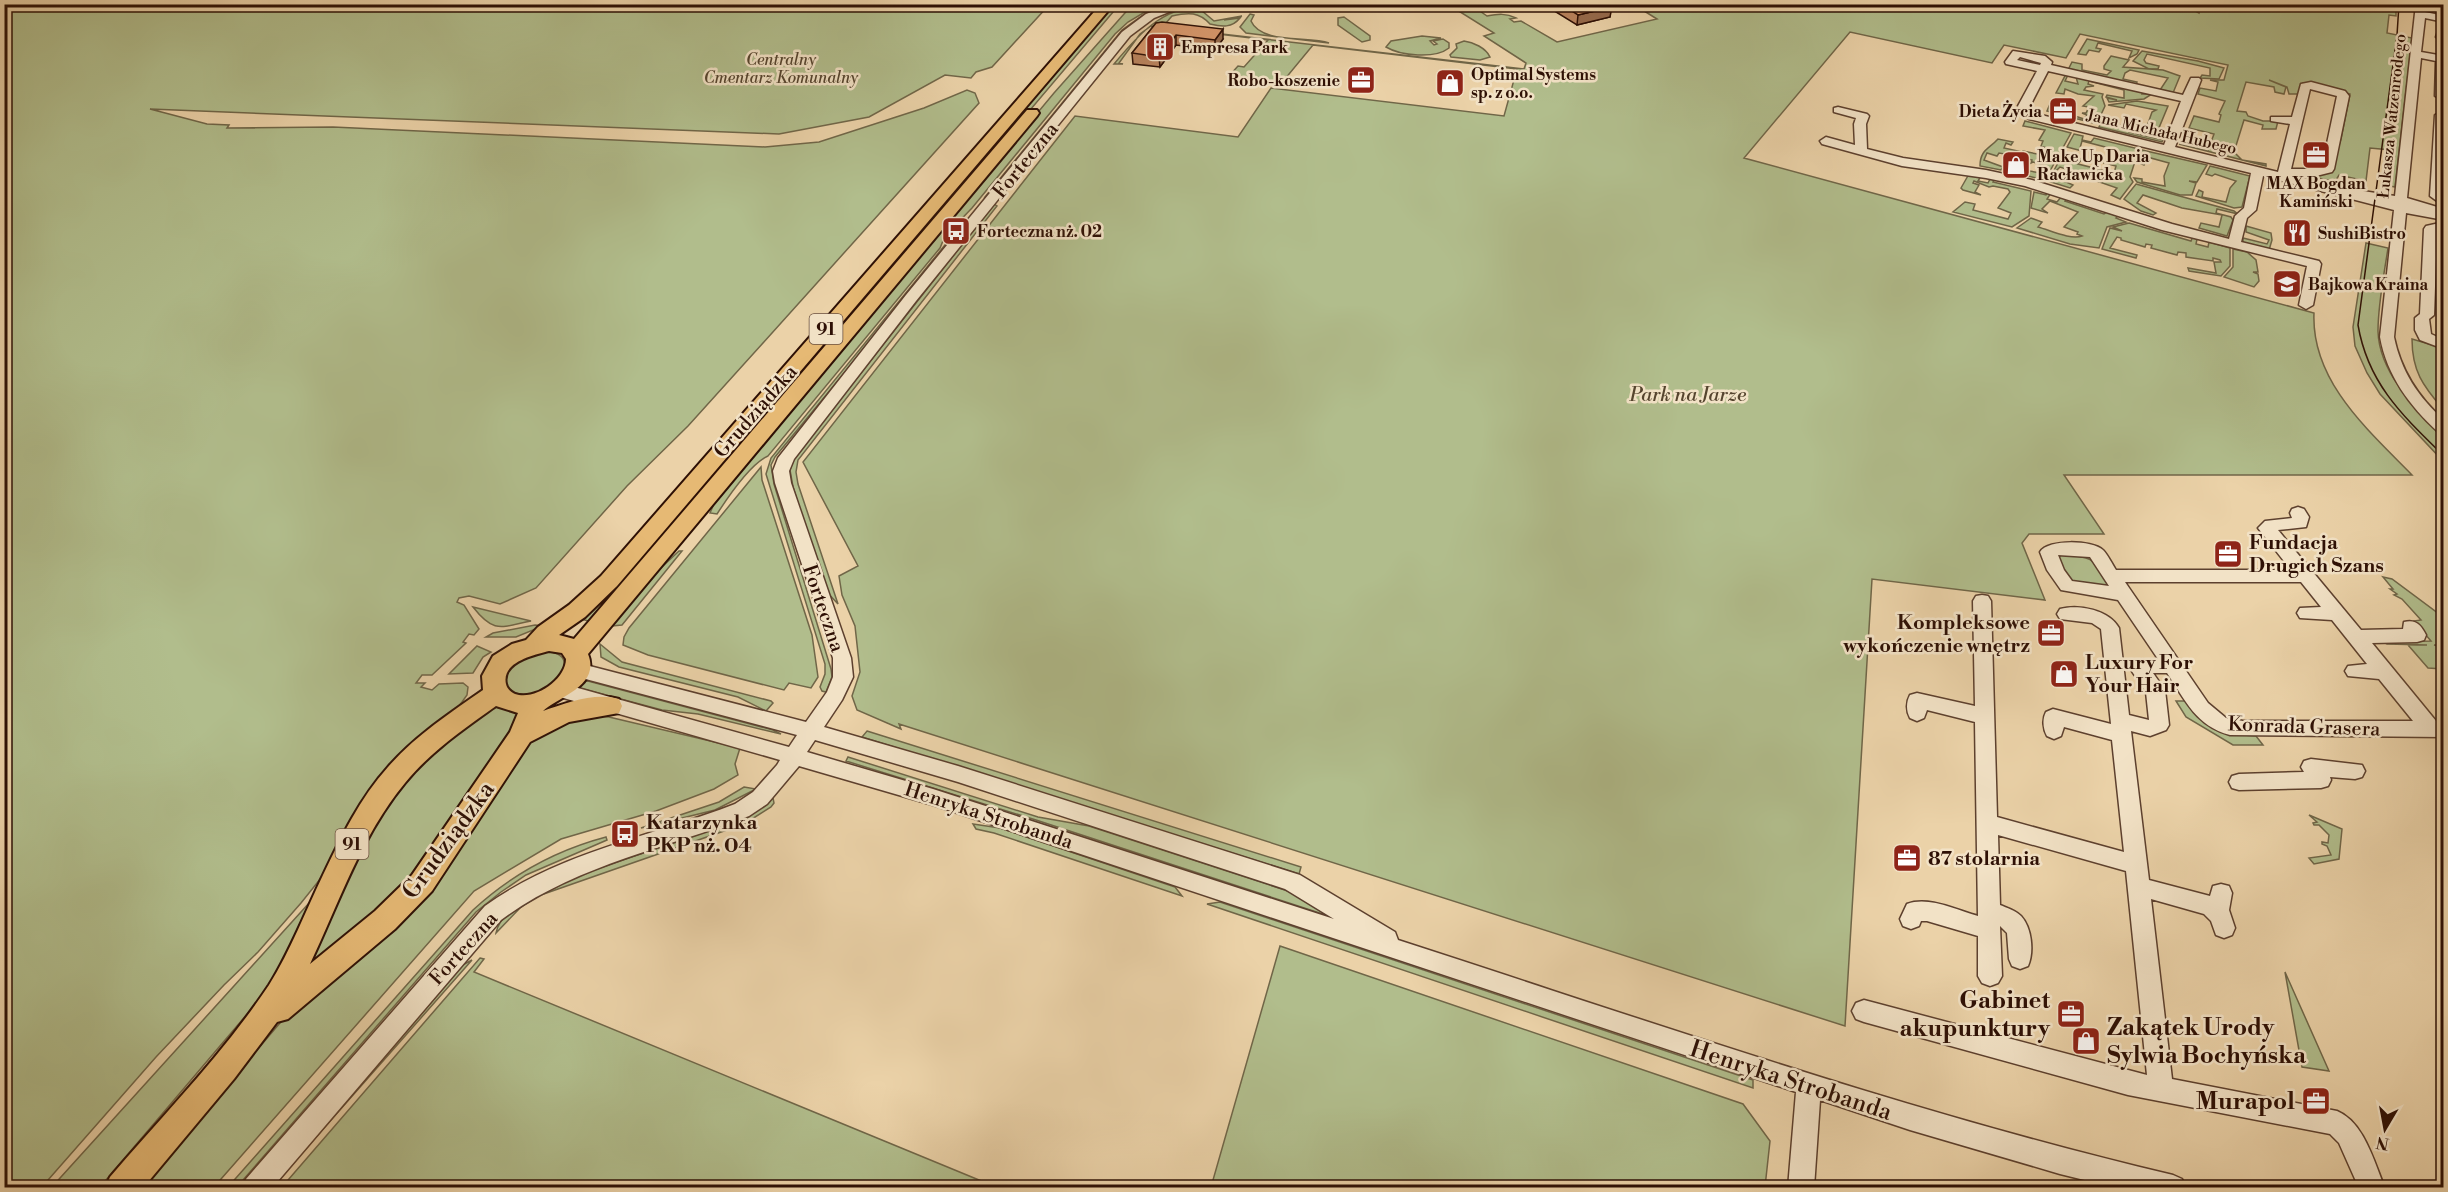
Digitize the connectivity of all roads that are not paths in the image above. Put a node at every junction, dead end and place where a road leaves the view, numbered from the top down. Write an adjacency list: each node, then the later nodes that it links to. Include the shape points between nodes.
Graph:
1 (1108, 4): 39 (main road, Grudziądzka / 91, via 609,581)
2 (1125, 4): 40 (main road, Grudziądzka / 91)
3 (1184, 4): 53 (street, Forteczna, via 1150,16 1126,34 786,458 781,471 783,483 843,666 839,688)
4 (2421, 9): 5 (street); 8 (street, Łukasza Watzenrodego)
5 (2444, 19)
6 (2444, 28): 7 (street)
7 (2444, 39)
8 (2416, 54): 10 (street, via 2441,59 2440,96); 22 (street, Łukasza Watzenrodego)
9 (2194, 80): 11 (street)
10 (2444, 97)
11 (2187, 99): 17 (street); 17 (street, Jana Michała Hubego, via 2044,65 2024,106 2030,115)
12 (1838, 110): 18 (street, via 1863,116)
13 (2444, 116): 21 (street, via 2440,115 2436,196)
14 (2275, 119): 15 (street)
15 (2295, 121): 20 (street); 20 (street, via 2306,86 2343,96 2340,134 2328,169 2312,173)
16 (1826, 141): 18 (street)
17 (2168, 150): 19 (street, Jana Michała Hubego)
18 (1861, 151): 25 (street, via 1902,162 2028,183)
19 (2263, 167): 20 (street, Jana Michała Hubego); 25 (street, via 2250,210 2241,216)
20 (2283, 171): 22 (street)
21 (2444, 202)
22 (2399, 204): 23 (street); 28 (street, Łukasza Watzenrodego, via 2389,349 2394,366 2416,400)
23 (2444, 215)
24 (2444, 226): 27 (street, via 2431,229 2424,317 2424,335)
25 (2234, 244): 26 (street, via 2314,264)
26 (2306, 305)
27 (2444, 345)
28 (2444, 429)
29 (2298, 513): 31 (street, via 2300,523 2267,528)
30 (2111, 576): 31 (street); 32 (street, Konrada Grasera); 32 (street, Konrada Grasera, via 2090,550 2049,552 2067,586)
31 (2306, 576): 36 (street)
32 (2124, 595): 41 (street, Konrada Grasera)
33 (1982, 601): 49 (street)
34 (2066, 614): 51 (street, via 2098,618 2110,628)
35 (2306, 614): 36 (street)
36 (2337, 614): 38 (street)
37 (2411, 627): 38 (street, via 2417,635)
38 (2356, 637): 43 (street)
39 (535, 644): 40 (main road, via 560,643); 45 (main road, 91, via 521,649 499,666 493,676)
40 (577, 661): 44 (main road, 91, via 573,678); 53 (street, Henryka Strobanda)
41 (2172, 666): 51 (street, via 2145,666 2140,670 2156,690 2159,725); 52 (street, Konrada Grasera, via 2209,718 2226,727)
42 (2355, 671): 43 (street)
43 (2384, 672): 52 (street)
44 (560, 690): 47 (main road, 91); 48 (street, Henryka Strobanda)
45 (495, 694): 47 (main road, via 510,702); 67 (main road, Grudziądzka / 91, via 427,745 385,789 336,875 289,978)
46 (1917, 699): 49 (street)
47 (535, 702): 54 (main road, Grudziądzka / 91)
48 (610, 706): 54 (main road, via 566,711); 55 (street, Henryka Strobanda)
49 (1983, 716): 58 (street)
50 (2052, 717): 51 (street)
51 (2120, 727): 59 (street)
52 (2437, 729)
53 (811, 731): 55 (street, Forteczna); 63 (street, Henryka Strobanda, via 958,774 1292,882)
54 (521, 735): 67 (main road, Grudziądzka / 91, via 422,883 385,920)
55 (795, 756): 63 (street, Henryka Strobanda, via 944,800); 71 (street, Forteczna, via 772,786 742,810 570,870 510,898)
56 (2355, 771): 57 (street)
57 (2239, 782)
58 (1987, 823): 59 (street); 61 (street)
59 (2136, 875): 62 (street, via 2216,899); 69 (street)
60 (1911, 919): 61 (street, via 1916,911 1927,911)
61 (1989, 920): 64 (street, via 2006,916 2016,924); 65 (street)
62 (2224, 928)
63 (1414, 955): 68 (street, Henryka Strobanda)
64 (2020, 959)
65 (1990, 976)
66 (1864, 1011): 69 (street, via 2044,1062)
67 (255, 1030): 70 (main road, Grudziądzka / 91)
68 (1809, 1087): 72 (street); 73 (street, Henryka Strobanda, via 2018,1150)
69 (2161, 1090): 74 (street, via 2337,1123 2348,1134)
70 (121, 1188)
71 (255, 1188)
72 (1802, 1188)
73 (2173, 1188)
74 (2372, 1188)

